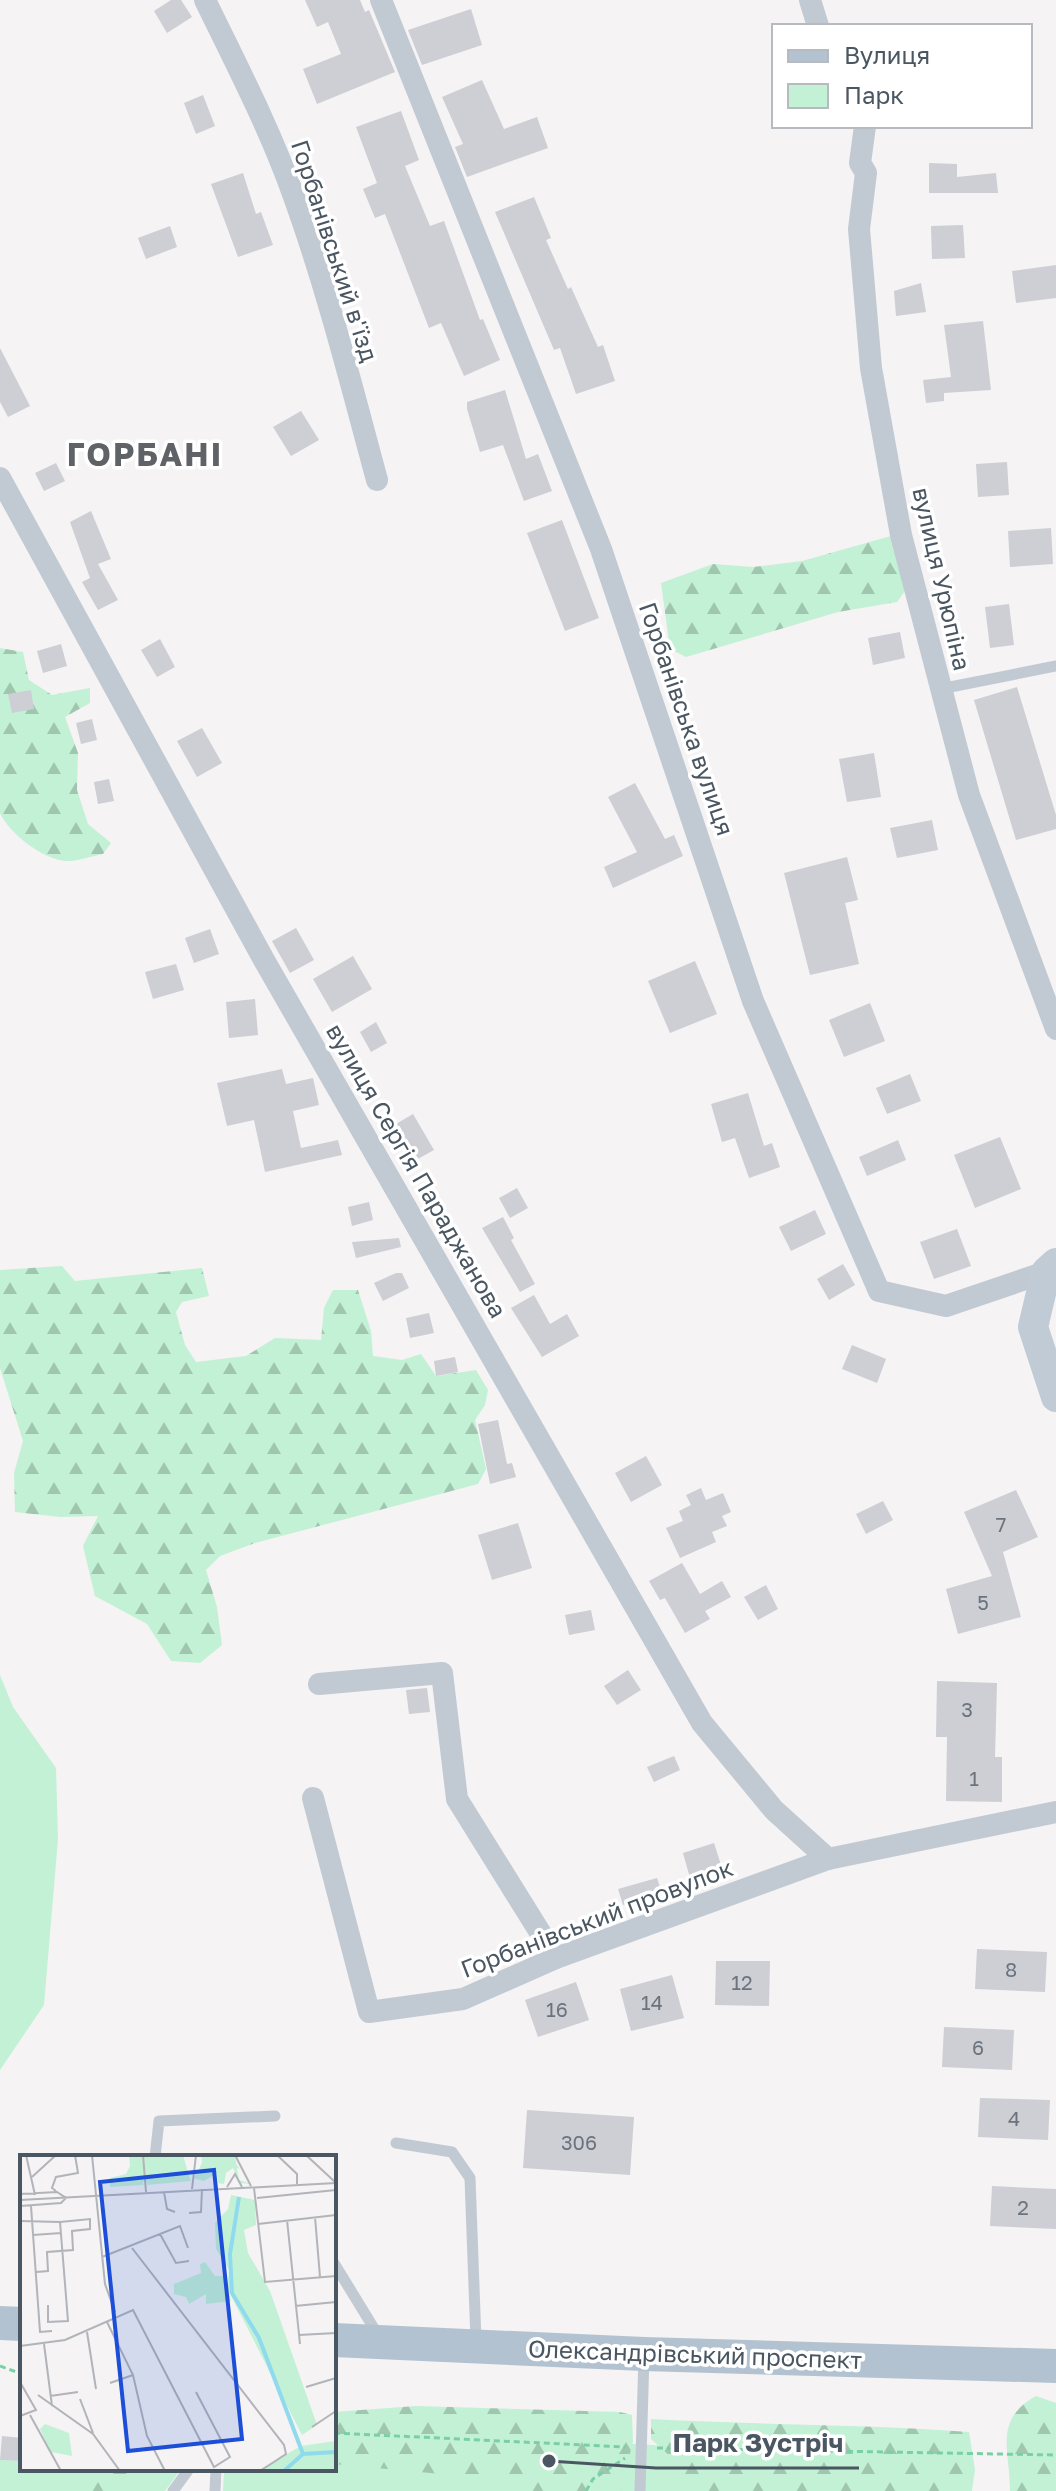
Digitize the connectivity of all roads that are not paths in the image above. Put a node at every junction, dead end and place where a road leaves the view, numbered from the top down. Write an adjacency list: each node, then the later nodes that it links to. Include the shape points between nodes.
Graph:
1 (205, 0): 7 (street, Горбанівський в'їзд, via 292,192 329,303)
2 (381, 0): 11 (street, Горбанівська вулиця, via 601,549 753,1001 879,1291 946,1306)
3 (810, 0): 4 (street)
4 (817, 24)
5 (865, 128): 9 (street, вулиця Урюпіна, via 859,229 871,368 901,535)
6 (0, 478): 16 (street, вулиця Сергія Параджанова, via 264,960 702,1723 774,1810)
7 (377, 480)
8 (1056, 666): 9 (lane)
9 (940, 689): 10 (street, вулиця Урюпіна, via 969,795)
10 (1056, 1029)
11 (1051, 1268): 12 (street, via 1033,1327)
12 (1056, 1397)
13 (319, 1684): 17 (street, via 442,1673 457,1799)
14 (313, 1798): 17 (street, Горбанівський провулок, via 369,2012 463,1999)
15 (1056, 1812): 16 (street, Горбанівський провулок)
16 (828, 1859): 17 (street, Горбанівський провулок)
17 (556, 1958)
18 (275, 2116): 20 (lane, via 159,2121)
19 (396, 2143): 26 (lane, via 452,2152 470,2178)
20 (155, 2155)
21 (340, 2280): 25 (lane)
22 (0, 2323): 23 (main road)
23 (20, 2324)
24 (336, 2340): 25 (main road, Олександрівський проспект)
25 (383, 2342): 26 (main road, Олександрівський проспект)
26 (476, 2348): 27 (main road, Олександрівський проспект)
27 (644, 2354): 28 (main road, Олександрівський проспект); 33 (lane)
28 (1056, 2366)
29 (188, 2471): 31 (lane)
30 (216, 2471): 32 (lane)
31 (173, 2491)
32 (215, 2491)
33 (640, 2491)

